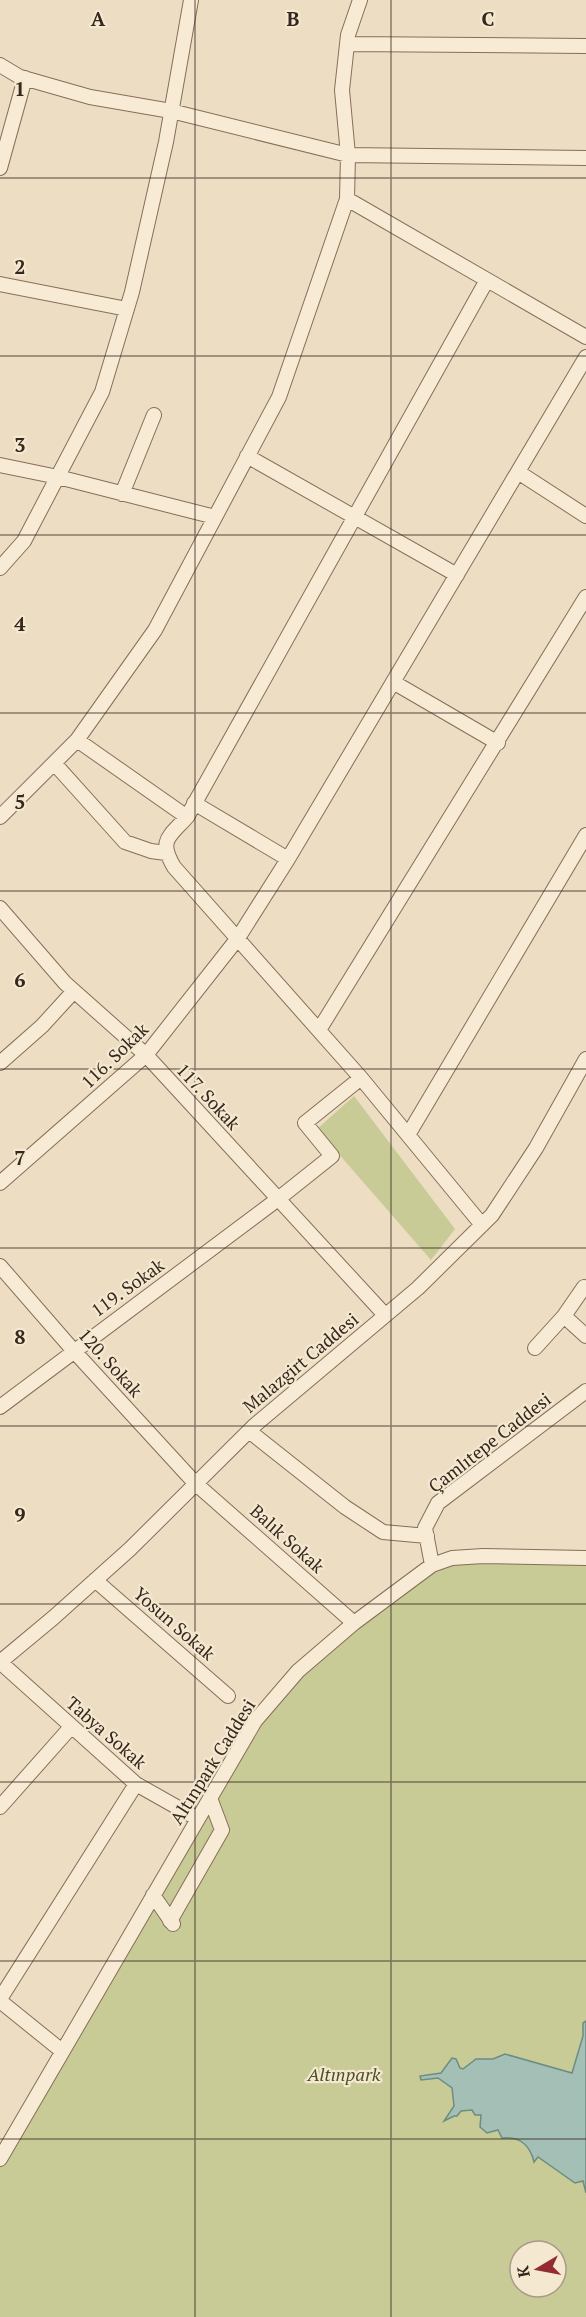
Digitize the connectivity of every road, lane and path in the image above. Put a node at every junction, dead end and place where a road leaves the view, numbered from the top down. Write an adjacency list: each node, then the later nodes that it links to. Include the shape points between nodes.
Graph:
1 (360, 0): 3 (street)
2 (189, 1): 7 (street)
3 (347, 44): 4 (street); 8 (street, via 342,90)
4 (586, 46)
5 (0, 65): 6 (street)
6 (25, 78): 7 (street, via 90,97); 10 (street)
7 (171, 111): 8 (street); 14 (street)
8 (348, 155): 9 (street); 11 (street)
9 (586, 158)
10 (0, 168)
11 (347, 199): 12 (street); 18 (street, via 279,397)
12 (487, 280): 15 (street); 25 (street)
13 (0, 284): 14 (street)
14 (127, 309): 21 (street, via 102,392)
15 (586, 337)
16 (586, 357): 20 (street, 116. Sokak)
17 (154, 415): 22 (street)
18 (247, 456): 24 (street); 25 (street)
19 (0, 465): 21 (street)
20 (518, 472): 23 (street); 27 (street, 116. Sokak)
21 (58, 477): 22 (street); 26 (street, via 24,541)
22 (122, 494): 24 (street)
23 (586, 516)
24 (215, 517): 30 (street, via 155,630)
25 (354, 517): 27 (street); 33 (street)
26 (0, 568)
27 (456, 575): 29 (street, 116. Sokak)
28 (586, 597): 31 (street)
29 (393, 682): 31 (street); 38 (street, 116. Sokak)
30 (77, 740): 32 (street); 35 (street)
31 (498, 743): 42 (street)
32 (54, 763): 34 (street); 37 (street, via 125,842)
33 (194, 803): 35 (street); 38 (street)
34 (0, 817)
35 (187, 817): 37 (street, via 167,840)
36 (586, 835): 47 (street)
37 (166, 853): 40 (street)
38 (288, 859): 40 (street, 116. Sokak)
39 (0, 908): 41 (street, 117. Sokak)
40 (238, 938): 42 (street); 43 (street, 116. Sokak)
41 (74, 991): 43 (street, 117. Sokak); 45 (street)
42 (319, 1030): 46 (street)
43 (146, 1055): 48 (street, 116. Sokak); 49 (street, 117. Sokak)
44 (586, 1059): 50 (street, Malazgirt Caddesi, via 536,1148)
45 (0, 1063)
46 (362, 1078): 47 (street); 49 (street, 119. Sokak, via 305,1123 332,1156)
47 (408, 1135): 50 (street)
48 (0, 1183)
49 (278, 1199): 53 (street, 117. Sokak); 57 (street, 119. Sokak)
50 (482, 1225): 53 (street, Malazgirt Caddesi)
51 (0, 1266): 57 (street, 120. Sokak)
52 (584, 1287): 54 (street)
53 (386, 1315): 60 (street, Malazgirt Caddesi)
54 (564, 1316): 55 (street); 56 (street)
55 (586, 1336)
56 (534, 1348)
57 (73, 1350): 59 (street, 119. Sokak); 61 (street, 120. Sokak)
58 (586, 1391): 62 (street, Çamlıtepe Caddesi, via 438,1503 425,1528)
59 (0, 1407)
60 (249, 1431): 61 (street, Malazgirt Caddesi); 62 (street, via 383,1532)
61 (195, 1484): 65 (street, Malazgirt Caddesi); 66 (street, Balık Sokak)
62 (427, 1536): 64 (street, Çamlıtepe Caddesi)
63 (586, 1558): 64 (street, Altınpark Caddesi, via 483,1556 452,1558)
64 (432, 1565): 66 (street, Altınpark Caddesi)
65 (95, 1580): 67 (street, Malazgirt Caddesi); 68 (street, Yosun Sokak)
66 (354, 1623): 71 (street, Altınpark Caddesi, via 298,1671 255,1722)
67 (0, 1662): 69 (street, Tabya Sokak)
68 (228, 1696)
69 (70, 1727): 70 (street, Tabya Sokak); 72 (street)
70 (136, 1784): 73 (street, Tabya Sokak); 75 (street)
71 (210, 1798): 73 (street, Altınpark Caddesi); 74 (street, via 222,1830 171,1922)
72 (0, 1807)
73 (198, 1819): 74 (street, Altınpark Caddesi)
74 (153, 1895): 76 (street, Altınpark Caddesi)
75 (0, 2000): 76 (street)
76 (62, 2051): 77 (street, Altınpark Caddesi)
77 (0, 2158)

